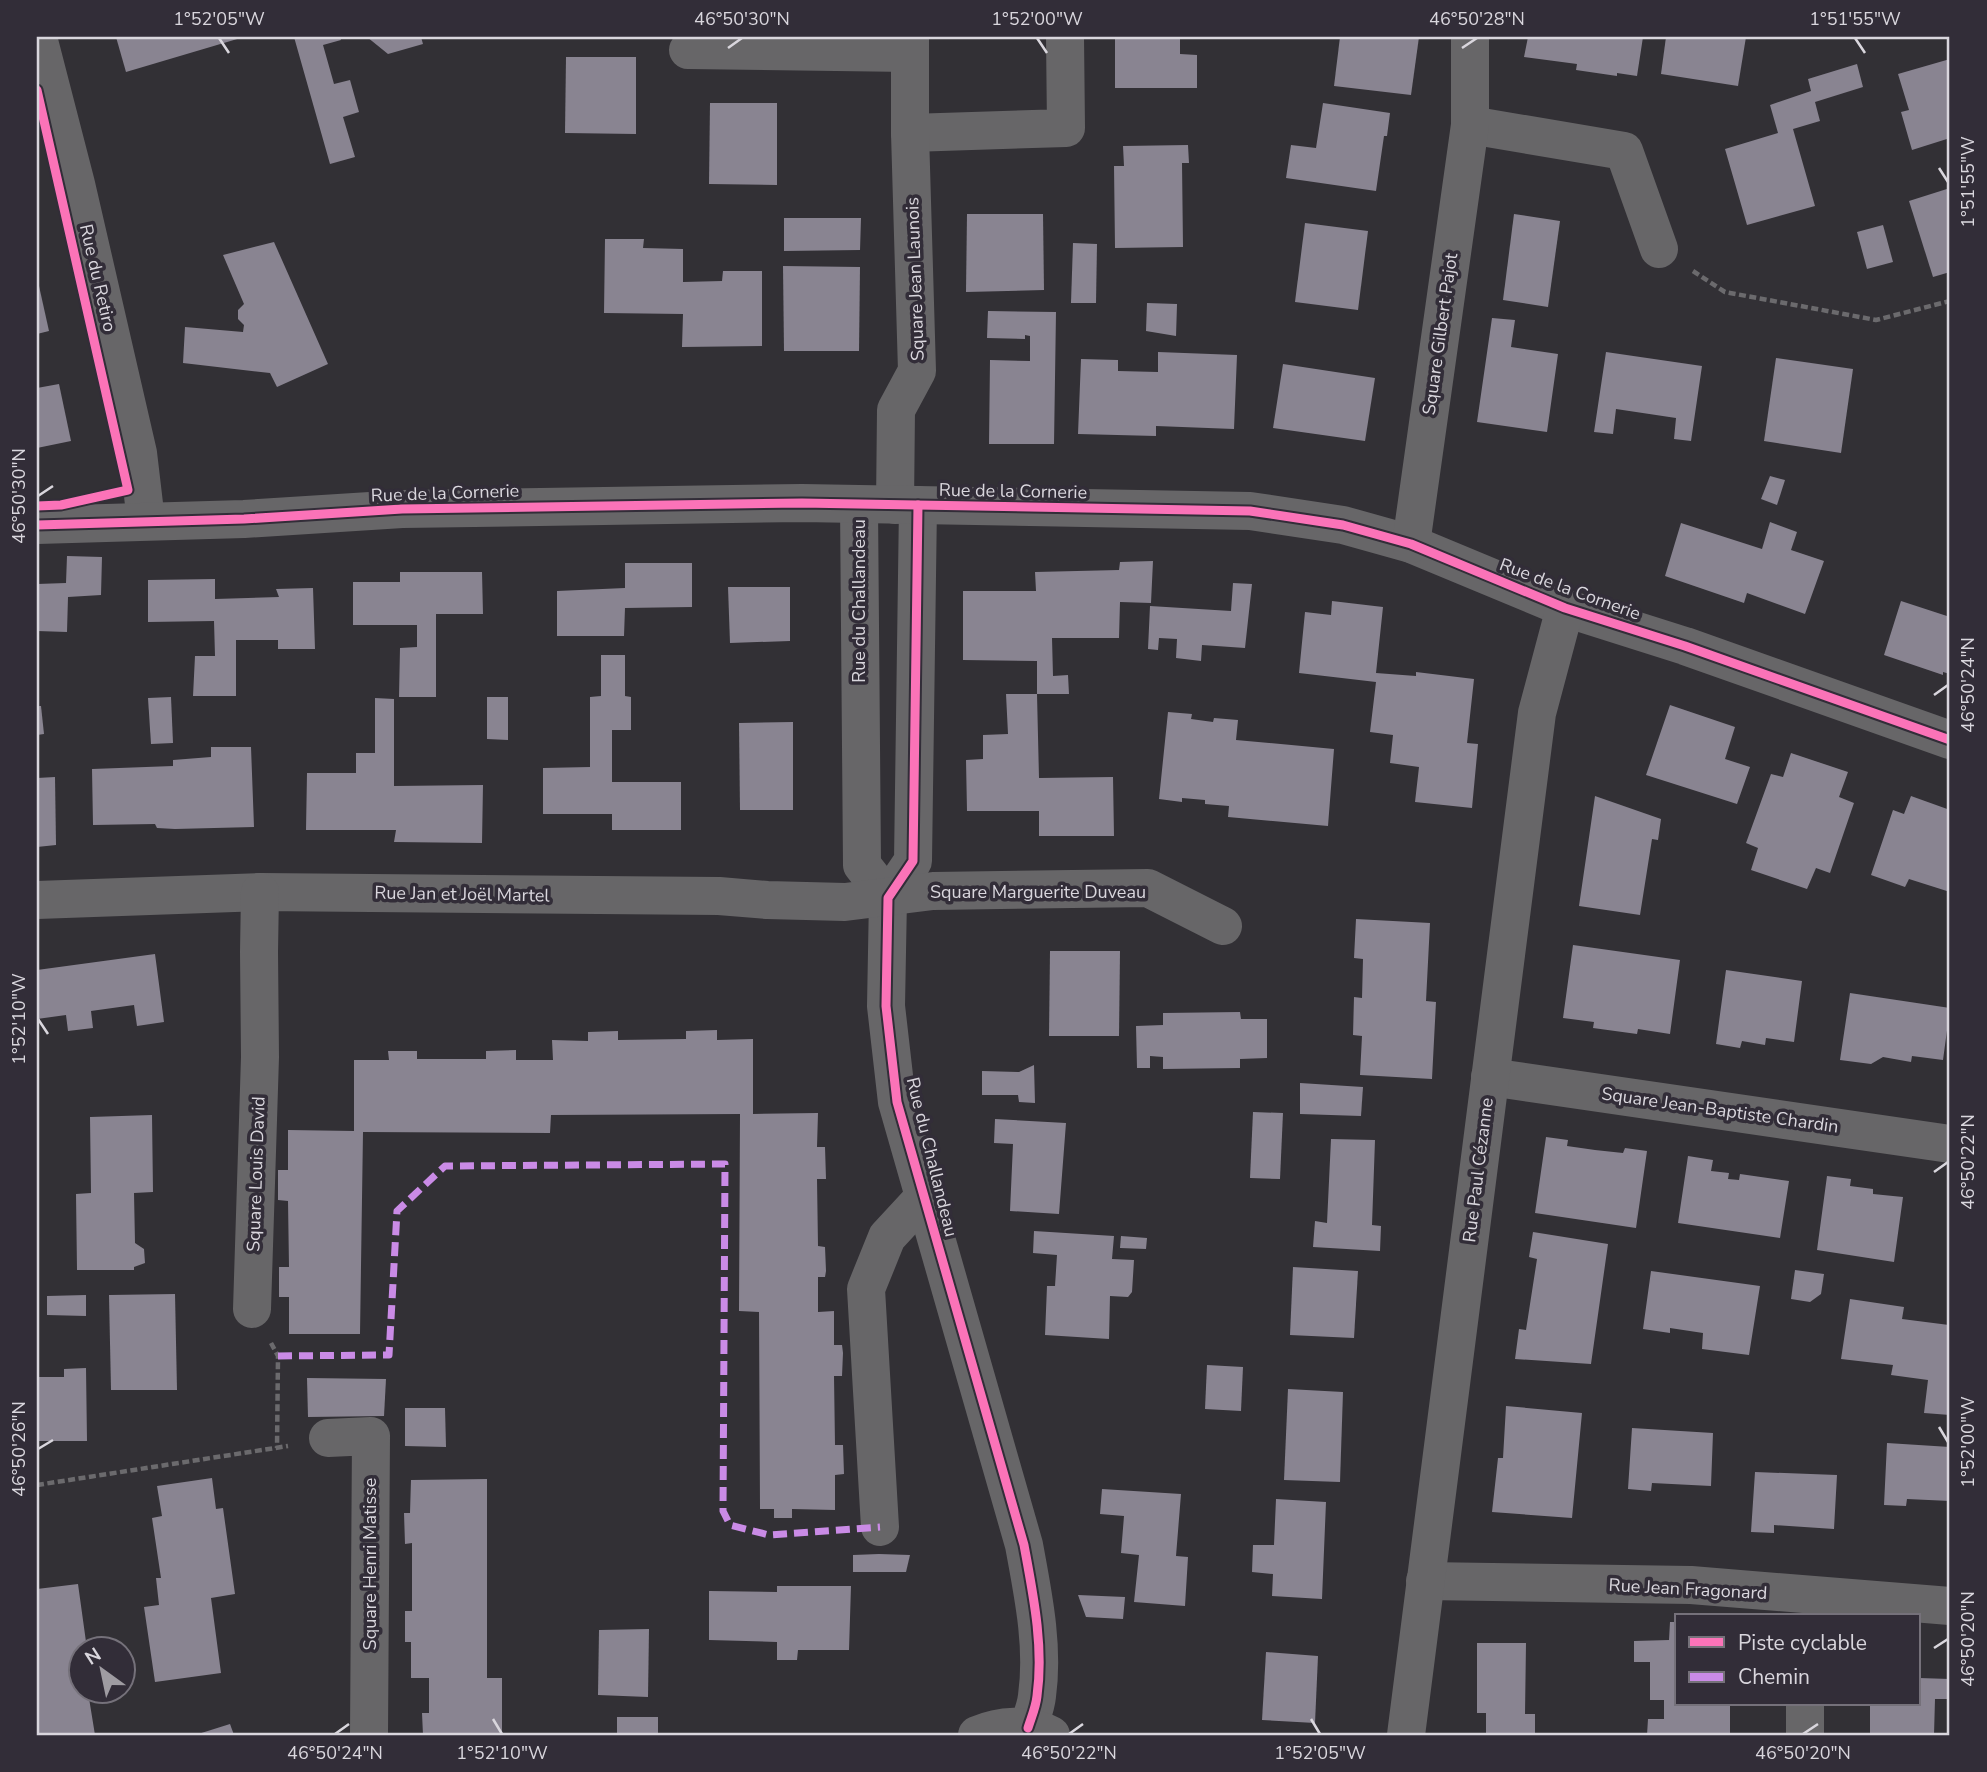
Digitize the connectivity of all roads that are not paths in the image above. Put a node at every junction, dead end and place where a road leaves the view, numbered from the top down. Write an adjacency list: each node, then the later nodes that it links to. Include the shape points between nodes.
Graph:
1 (38, 37): 10 (street, Rue du Retiro, via 132,426)
2 (1065, 37): 7 (street, via 1066,128)
3 (1470, 37): 6 (street, Square Gilbert Pajot)
4 (910, 45): 5 (street, Square Jean Launois); 7 (street, Square Jean Launois)
5 (688, 50)
6 (1470, 125): 8 (street, via 1624,151); 12 (street, Square Gilbert Pajot)
7 (910, 133): 9 (street, Square Jean Launois, via 917,371 896,410)
8 (1659, 249)
9 (891, 505): 10 (street, Rue de la Cornerie, via 402,509); 12 (street, Rue de la Cornerie, via 1250,511 1343,525); 16 (street, via 913,861); 16 (street, Rue du Challandeau, via 862,865)
10 (146, 521): 11 (street, Rue de la Cornerie)
11 (37, 525)
12 (1411, 544): 13 (street, Rue de la Cornerie)
13 (1565, 608): 14 (street, Rue de la Cornerie); 19 (street, Rue Paul Cézanne, via 1537,713)
14 (1950, 740)
15 (260, 892): 16 (street, Rue Jan et Joël Martel, via 719,896 845,902); 17 (street, Rue Jan et Joël Martel); 22 (street, Square Louis David)
16 (888, 898): 18 (street, Square Marguerite Duveau, via 933,891 1148,888); 21 (street, Rue du Challandeau, via 886,1006 897,1102)
17 (37, 900)
18 (1223, 926)
19 (1490, 1077): 20 (street, Square Jean-Baptiste Chardin); 25 (street, Rue Paul Cézanne)
20 (1950, 1144)
21 (924, 1197): 24 (street, via 887,1237 866,1289); 29 (street, Rue du Challandeau, via 1024,1545 1037,1610)
22 (252, 1309)
23 (328, 1438): 30 (street, Square Henri Matisse, via 371,1436)
24 (880, 1527)
25 (1425, 1581): 26 (street, Rue Jean Fragonard, via 1691,1585); 32 (street, Rue Paul Cézanne)
26 (1804, 1606): 27 (street, Rue Jean Fragonard)
27 (1950, 1606)
28 (1805, 1706): 33 (street)
29 (1040, 1731): 31 (street, via 1008,1727)
30 (369, 1735)
31 (977, 1735)
32 (1406, 1735)
33 (1805, 1735)

